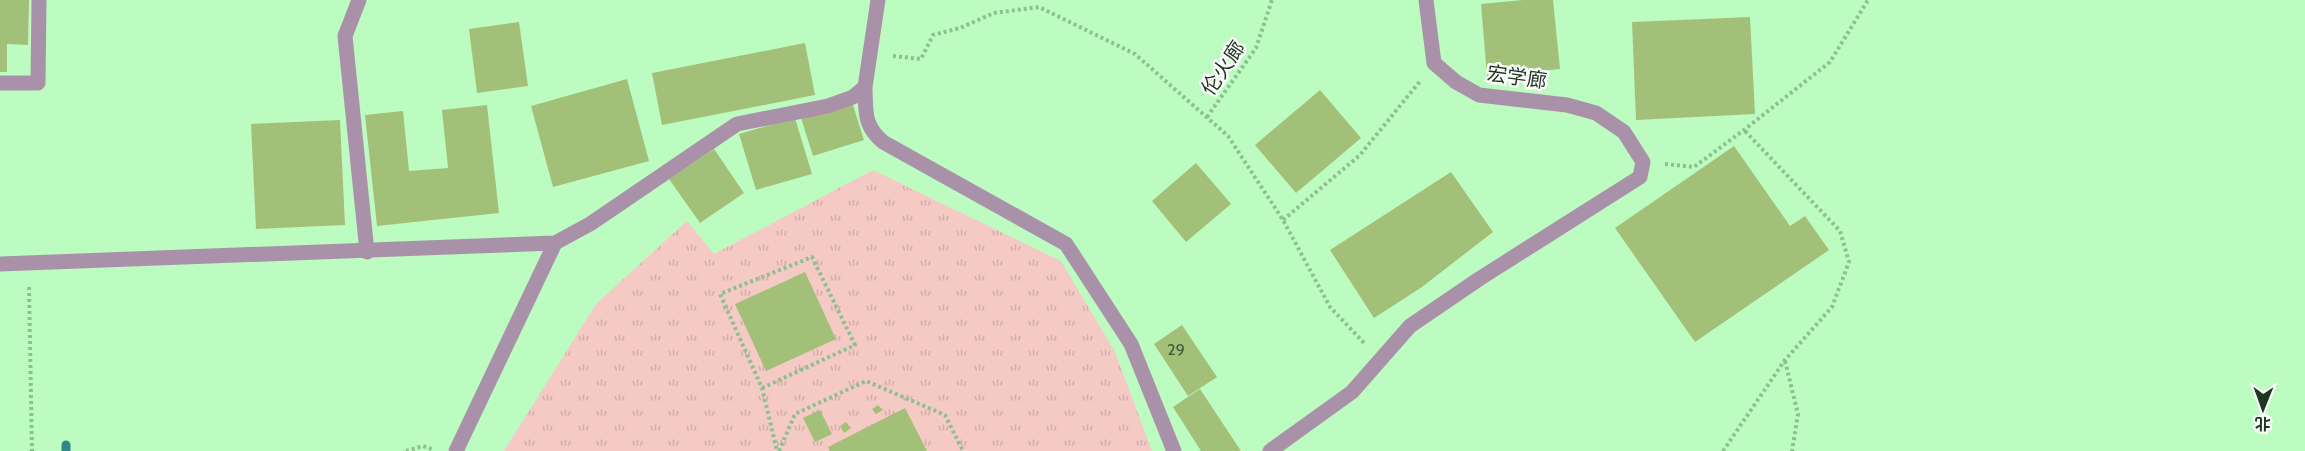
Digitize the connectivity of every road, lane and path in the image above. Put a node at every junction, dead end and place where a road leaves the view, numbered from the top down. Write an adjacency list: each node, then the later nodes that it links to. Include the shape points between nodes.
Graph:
1 (39, 0): 9 (street, via 38,83)
2 (359, 0): 16 (street, via 345,36)
3 (878, 0): 7 (street)
4 (1272, 0): 11 (path, 伦火廊, via 1256,48)
5 (1426, 0): 8 (street)
6 (1868, 0): 12 (path, via 1830,62)
7 (870, 54): 10 (street); 11 (path, via 921,59 933,35 994,13 1039,7 1135,54)
8 (1434, 63): 13 (street, 宏学廊, via 1479,95 1567,105 1596,113 1624,132); 14 (path, via 1360,155)
9 (0, 83)
10 (865, 87): 15 (street, via 853,97 828,106 737,124 590,224); 28 (street, via 867,122 883,142 1066,244 1131,344)
11 (1207, 117): 14 (path, via 1228,136)
12 (1744, 130): 13 (path, via 1694,166); 20 (path, via 1840,231 1849,262 1832,307)
13 (1643, 162): 19 (street, via 1640,177 1410,326)
14 (1283, 220): 19 (path, via 1330,307)
15 (555, 243): 16 (street); 25 (street)
16 (367, 252): 18 (street)
17 (0, 264): 18 (street)
18 (28, 265): 22 (path)
19 (1379, 360): 29 (street, via 1352,392)
20 (1785, 360): 30 (path); 31 (path, via 1798,414)
21 (762, 388): 21 (path, via 855,345 812,257 720,294); 26 (path)
22 (32, 451)
23 (406, 451): 24 (path, via 423,446)
24 (436, 451)
25 (456, 451)
26 (778, 451): 27 (path, via 795,414 867,381 945,415)
27 (963, 451)
28 (1174, 451)
29 (1270, 451)
30 (1723, 451)
31 (1792, 451)

